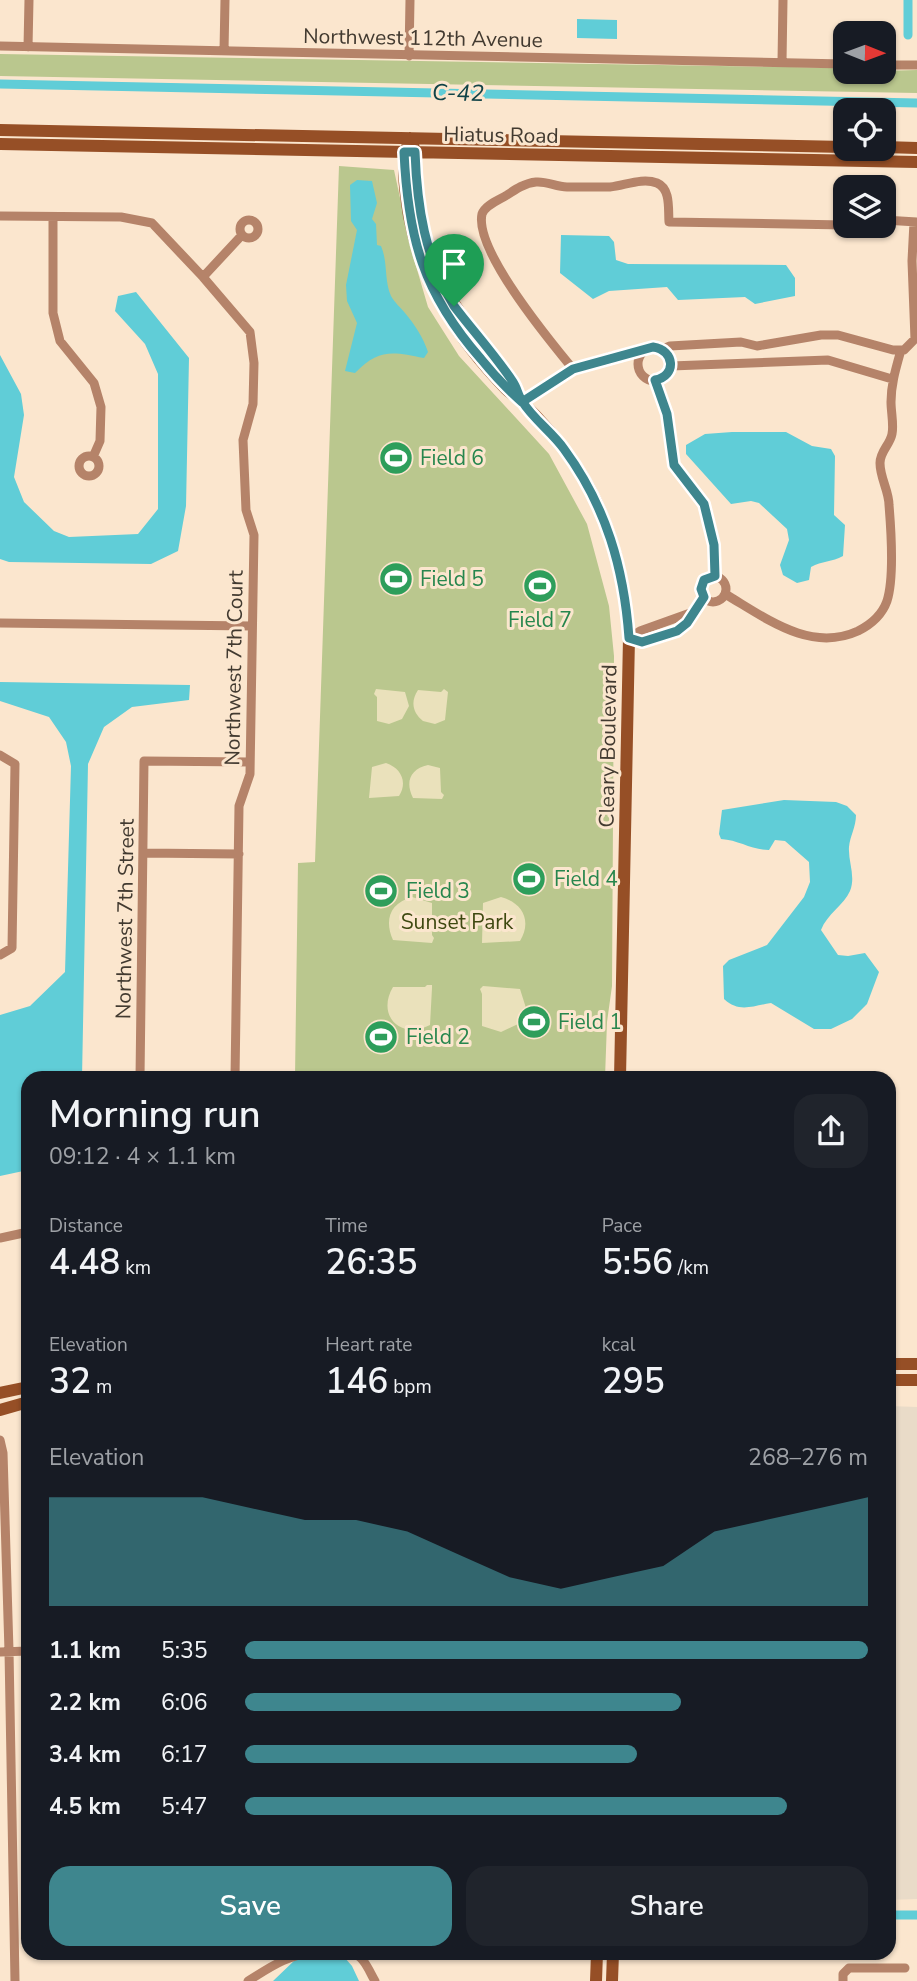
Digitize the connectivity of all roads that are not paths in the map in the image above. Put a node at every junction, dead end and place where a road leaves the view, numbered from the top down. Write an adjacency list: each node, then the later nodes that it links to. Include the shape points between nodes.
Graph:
1 (29, 0): 6 (street)
2 (225, 0): 7 (street)
3 (410, 0): 8 (street)
4 (783, 0): 9 (street)
5 (0, 46): 6 (street, Northwest 112th Avenue)
6 (28, 47): 7 (street, Northwest 112th Avenue)
7 (224, 51): 8 (street, Northwest 112th Avenue)
8 (410, 56): 9 (street, Northwest 112th Avenue)
9 (782, 62): 10 (street, Northwest 112th Avenue)
10 (833, 64)
11 (896, 65): 12 (street)
12 (917, 65)
13 (0, 130): 14 (main road, Hiatus Road)
14 (410, 138): 16 (main road, Hiatus Road); 19 (main road, Cleary Boulevard)
15 (0, 144): 19 (main road, Hiatus Road)
16 (833, 147)
17 (896, 148): 18 (main road)
18 (917, 148)
19 (410, 152): 20 (main road, Hiatus Road); 35 (main road, Cleary Boulevard, via 407,202 432,289 466,343)
20 (917, 162)
21 (0, 216): 22 (street, Northwest 7th Court)
22 (53, 217): 27 (street, Northwest 7th Court, via 121,217 152,223); 36 (street, via 53,313 60,341 94,383 101,407 100,441)
23 (896, 221): 24 (street)
24 (916, 222): 29 (street, via 912,261 915,339)
25 (833, 225): 32 (street, via 669,222 668,198 656,182 599,187 526,183 485,208 481,216 489,246 514,293)
26 (242, 235): 27 (street)
27 (203, 276): 41 (street, Northwest 7th Court, via 250,332 253,404 243,440 246,510 254,536)
28 (663, 349): 29 (street, via 736,342 757,346 838,335); 30 (street); 31 (street)
29 (901, 350): 33 (street)
30 (644, 351): 32 (street); 34 (street, via 639,369)
31 (671, 366): 33 (street, via 828,360); 34 (street, via 666,376)
32 (573, 369): 35 (street)
33 (892, 379): 38 (street, via 892,435 880,461 889,501 890,574 880,613 850,634 812,638 798,635)
34 (655, 380): 37 (street, via 667,414 674,465 704,504 714,545)
35 (522, 402): 42 (main road, Cleary Boulevard, via 574,463 604,518 622,576)
36 (93, 457)
37 (715, 576): 38 (street, via 725,584); 39 (street, via 702,584)
38 (725, 594): 39 (street, via 714,601)
39 (704, 597): 42 (street, via 677,631 642,642)
40 (0, 623): 41 (street)
41 (252, 626): 44 (street, Northwest 7th Court)
42 (629, 638): 50 (main road, Cleary Boulevard)
43 (0, 755): 47 (street, via 15,764 12,948)
44 (250, 762): 45 (street, Northwest 7th Street, via 144,761); 46 (street, Northwest 7th Court, via 239,806)
45 (143, 853): 46 (street); 48 (street, Northwest 7th Street)
46 (239, 854): 49 (street, Northwest 7th Court)
47 (0, 955)
48 (140, 1071)
49 (235, 1071)
50 (620, 1071)
51 (21, 1234): 52 (street)
52 (0, 1238)
53 (896, 1364): 54 (main road)
54 (917, 1364)
55 (896, 1380): 56 (main road)
56 (917, 1380)
57 (21, 1388): 58 (main road)
58 (0, 1393)
59 (21, 1404): 60 (main road)
60 (0, 1410)
61 (0, 1440): 62 (street)
62 (5, 1651): 68 (street)
63 (283, 1960): 69 (street)
64 (362, 1960): 70 (street)
65 (597, 1960): 71 (main road)
66 (613, 1960): 72 (main road)
67 (905, 1968): 73 (street, via 849,1968)
68 (15, 1981)
69 (248, 1981)
70 (374, 1981)
71 (596, 1981)
72 (612, 1981)
73 (843, 1981)

